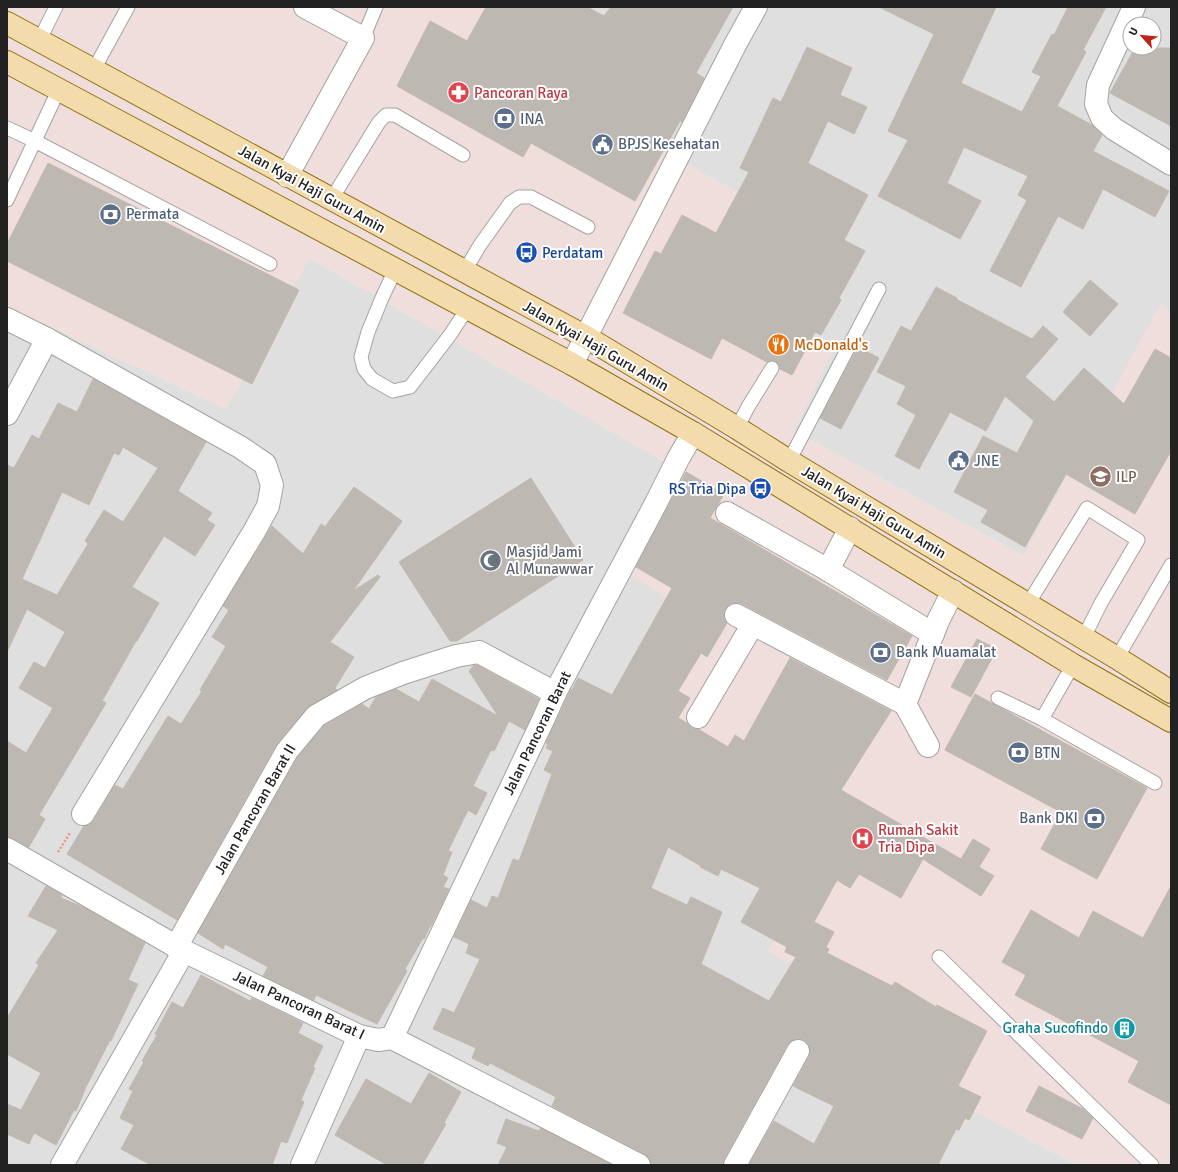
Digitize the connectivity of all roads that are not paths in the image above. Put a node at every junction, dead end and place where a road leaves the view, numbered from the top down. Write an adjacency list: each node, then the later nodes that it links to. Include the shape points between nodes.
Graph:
1 (56, 7): 9 (lane)
2 (128, 7): 11 (lane)
3 (305, 7): 8 (street)
4 (376, 7): 8 (lane)
5 (756, 7): 27 (street)
6 (1134, 7): 16 (street, via 1098,85 1096,104 1102,118 1114,129)
7 (7, 23): 9 (main road, Jalan Kyai Haji Guru Amin)
8 (363, 38): 17 (street)
9 (39, 41): 11 (main road, Jalan Kyai Haji Guru Amin)
10 (7, 62): 12 (main road, Jalan Kyai Haji Guru Amin)
11 (93, 71): 17 (main road, Jalan Kyai Haji Guru Amin)
12 (55, 98): 14 (lane); 23 (main road, Jalan Kyai Haji Guru Amin)
13 (7, 128): 14 (lane)
14 (34, 141): 18 (lane); 21 (lane)
15 (463, 155): 19 (lane, via 395,115 386,115 379,122)
16 (1171, 164)
17 (287, 176): 19 (main road, Jalan Kyai Haji Guru Amin)
18 (7, 200)
19 (331, 200): 22 (main road, Jalan Kyai Haji Guru Amin)
20 (588, 227): 22 (lane, via 531,197 520,197 510,203)
21 (270, 264)
22 (464, 272): 27 (main road, Jalan Kyai Haji Guru Amin)
23 (393, 276): 25 (main road, Jalan Kyai Haji Guru Amin); 25 (lane, via 368,332 361,357 364,369 372,379 393,391 410,387)
24 (879, 289): 34 (lane)
25 (464, 313): 29 (main road, Jalan Kyai Haji Guru Amin)
26 (7, 319): 28 (street)
27 (586, 337): 29 (street); 32 (main road, Jalan Kyai Haji Guru Amin)
28 (47, 339): 31 (street); 55 (street, via 240,447 265,464 272,486 268,506 255,530)
29 (572, 364): 33 (main road, Jalan Kyai Haji Guru Amin)
30 (772, 368): 32 (lane)
31 (7, 414)
32 (737, 428): 34 (main road, Jalan Kyai Haji Guru Amin)
33 (685, 446): 36 (main road, Jalan Kyai Haji Guru Amin); 47 (street, Jalan Pancoran Barat)
34 (789, 461): 39 (main road, Jalan Kyai Haji Guru Amin)
35 (727, 513): 37 (street)
36 (847, 534): 37 (street); 40 (main road, Jalan Kyai Haji Guru Amin)
37 (830, 565): 42 (street)
38 (1171, 565): 44 (lane)
39 (965, 566): 40 (main road); 41 (main road, Jalan Kyai Haji Guru Amin)
40 (950, 595): 42 (street); 45 (main road, Jalan Kyai Haji Guru Amin)
41 (1028, 604): 43 (main road, Jalan Kyai Haji Guru Amin); 43 (lane, via 1087,508 1138,540)
42 (936, 627): 49 (street)
43 (1084, 638): 44 (main road, Jalan Kyai Haji Guru Amin)
44 (1117, 658): 46 (main road, Jalan Kyai Haji Guru Amin)
45 (1071, 668): 50 (lane); 52 (main road, Jalan Kyai Haji Guru Amin)
46 (1171, 692)
47 (555, 693): 57 (street, Jalan Pancoran Barat II, via 479,652 456,656 403,673 365,688 316,716 287,751); 60 (street, Jalan Pancoran Barat)
48 (998, 698): 50 (lane)
49 (905, 704): 51 (street, via 745,619); 53 (street)
50 (1045, 713): 54 (lane)
51 (698, 717)
52 (1171, 722)
53 (928, 746)
54 (1155, 783)
55 (83, 814)
56 (7, 849): 57 (street, Jalan Pancoran Barat I)
57 (180, 949): 59 (street, Jalan Pancoran Barat I); 62 (street, Jalan Pancoran Barat II)
58 (939, 957): 66 (lane)
59 (359, 1036): 60 (street, Jalan Pancoran Barat I, via 378,1040); 63 (street)
60 (392, 1038): 64 (street, Jalan Pancoran Barat I)
61 (798, 1051): 65 (street)
62 (62, 1165)
63 (302, 1165)
64 (639, 1165)
65 (735, 1165)
66 (1152, 1165)

